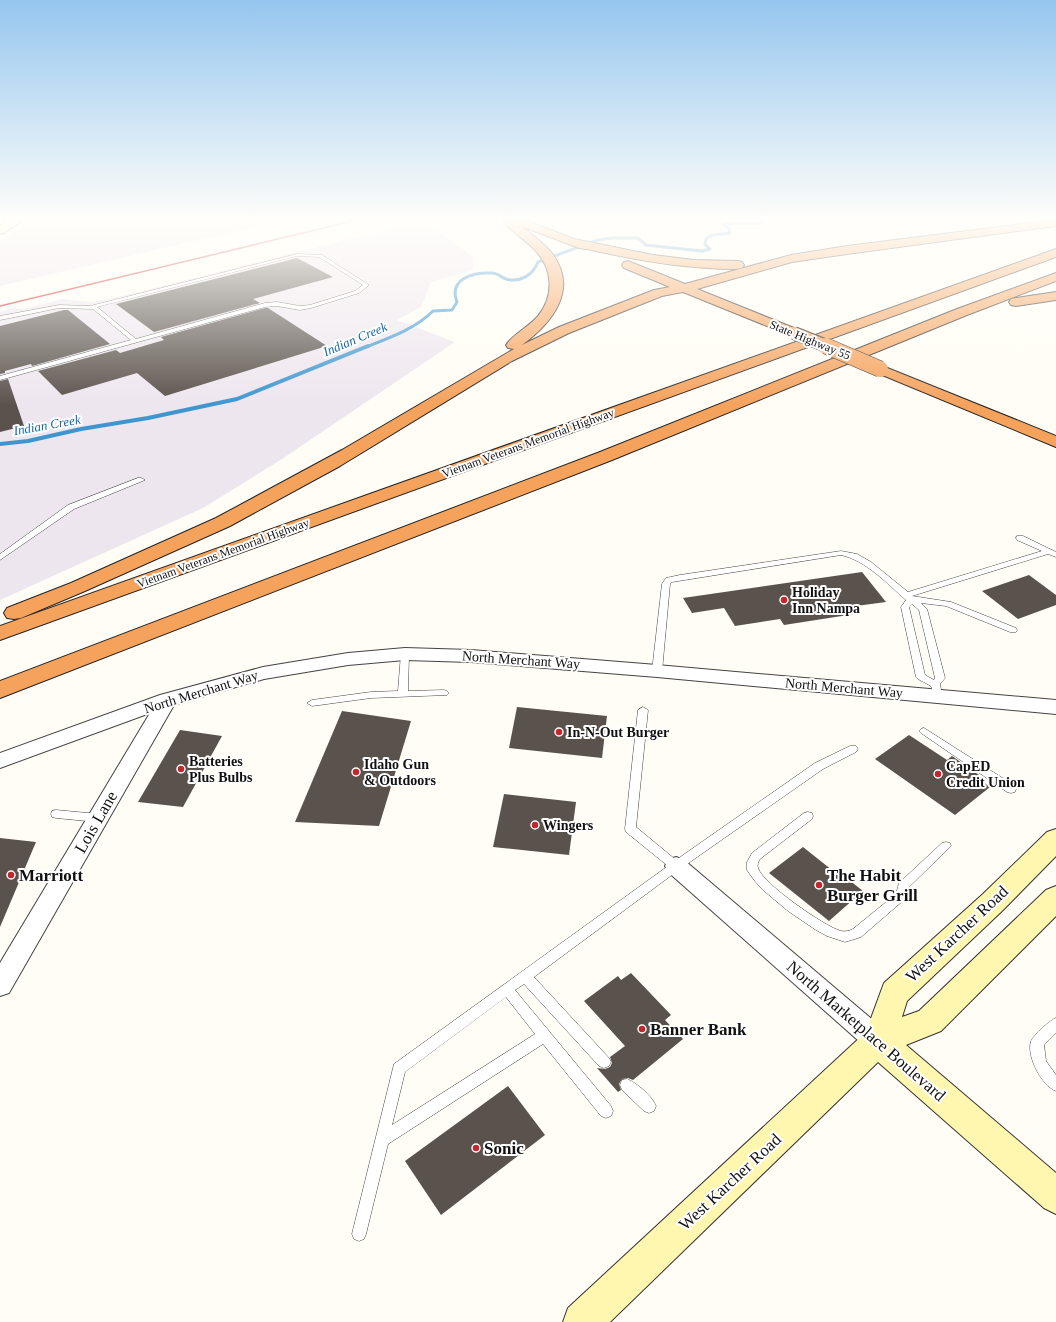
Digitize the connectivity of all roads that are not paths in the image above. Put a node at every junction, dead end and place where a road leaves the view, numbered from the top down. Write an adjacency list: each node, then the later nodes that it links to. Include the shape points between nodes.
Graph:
1 (187, 283): 10 (lane)
2 (364, 283): 13 (lane, via 366,284 357,292 311,306 300,308 277,304 265,305)
3 (556, 283): 16 (highway, via 557,294 549,312 530,333)
4 (671, 283): 8 (highway, State Highway 55)
5 (704, 283): 8 (highway)
6 (973, 283): 24 (highway, Vietnam Veterans Memorial Highway)
7 (1041, 283): 11 (highway)
8 (684, 288): 15 (highway, State Highway 55, bridge); 16 (highway, via 659,293 564,330 514,354)
9 (1056, 296): 11 (highway)
10 (91, 307): 12 (lane, via 65,305); 13 (lane)
11 (962, 312): 27 (highway, via 606,456)
12 (0, 318)
13 (134, 340): 14 (lane)
14 (0, 378)
15 (1056, 442)
16 (334, 462): 22 (highway, via 223,522)
17 (141, 480): 20 (lane, via 71,507)
18 (1020, 538): 19 (lane)
19 (1052, 553): 21 (lane)
20 (0, 558)
21 (909, 597): 23 (lane, via 948,604); 26 (lane, via 868,564 854,556 841,553 673,578 666,584); 28 (lane, via 905,607 921,677); 28 (lane, via 923,608 940,678)
22 (0, 619)
23 (1013, 630)
24 (0, 633)
25 (405, 654): 26 (street, North Merchant Way, via 471,656); 30 (lane); 31 (street, North Merchant Way, via 348,659 263,673)
26 (657, 671): 28 (street, North Merchant Way)
27 (0, 690)
28 (936, 690): 33 (street, North Merchant Way)
29 (444, 693): 30 (lane)
30 (403, 694): 32 (lane)
31 (167, 700): 37 (street, North Merchant Way); 41 (street, Lois Lane)
32 (312, 702)
33 (1056, 707)
34 (643, 710): 44 (lane, via 630,829)
35 (924, 731): 38 (lane)
36 (853, 749): 44 (lane, via 819,766)
37 (0, 761)
38 (1011, 789)
39 (56, 814): 41 (lane)
40 (808, 816): 43 (lane, via 756,856 752,861 753,869 761,880 811,922 840,936 849,937 857,933 901,896 903,886)
41 (98, 818): 47 (street, Lois Lane)
42 (1056, 840): 51 (main road, West Karcher Road, via 894,993)
43 (946, 846)
44 (676, 866): 46 (lane); 51 (street, North Marketplace Boulevard)
45 (1056, 898): 51 (main road, West Karcher Road, via 930,1021)
46 (525, 976): 48 (lane); 52 (lane)
47 (0, 985)
48 (507, 990): 50 (lane); 57 (lane, via 398,1068)
49 (1056, 1024): 54 (lane, via 1037,1043 1037,1058)
50 (544, 1036): 56 (lane); 57 (lane)
51 (878, 1041): 58 (main road, North Marketplace Boulevard); 60 (main road, West Karcher Road)
52 (604, 1062)
53 (627, 1085): 55 (lane)
54 (1056, 1085)
55 (649, 1106)
56 (606, 1111)
57 (381, 1140): 59 (lane)
58 (1056, 1196)
59 (359, 1234)
60 (582, 1322)

